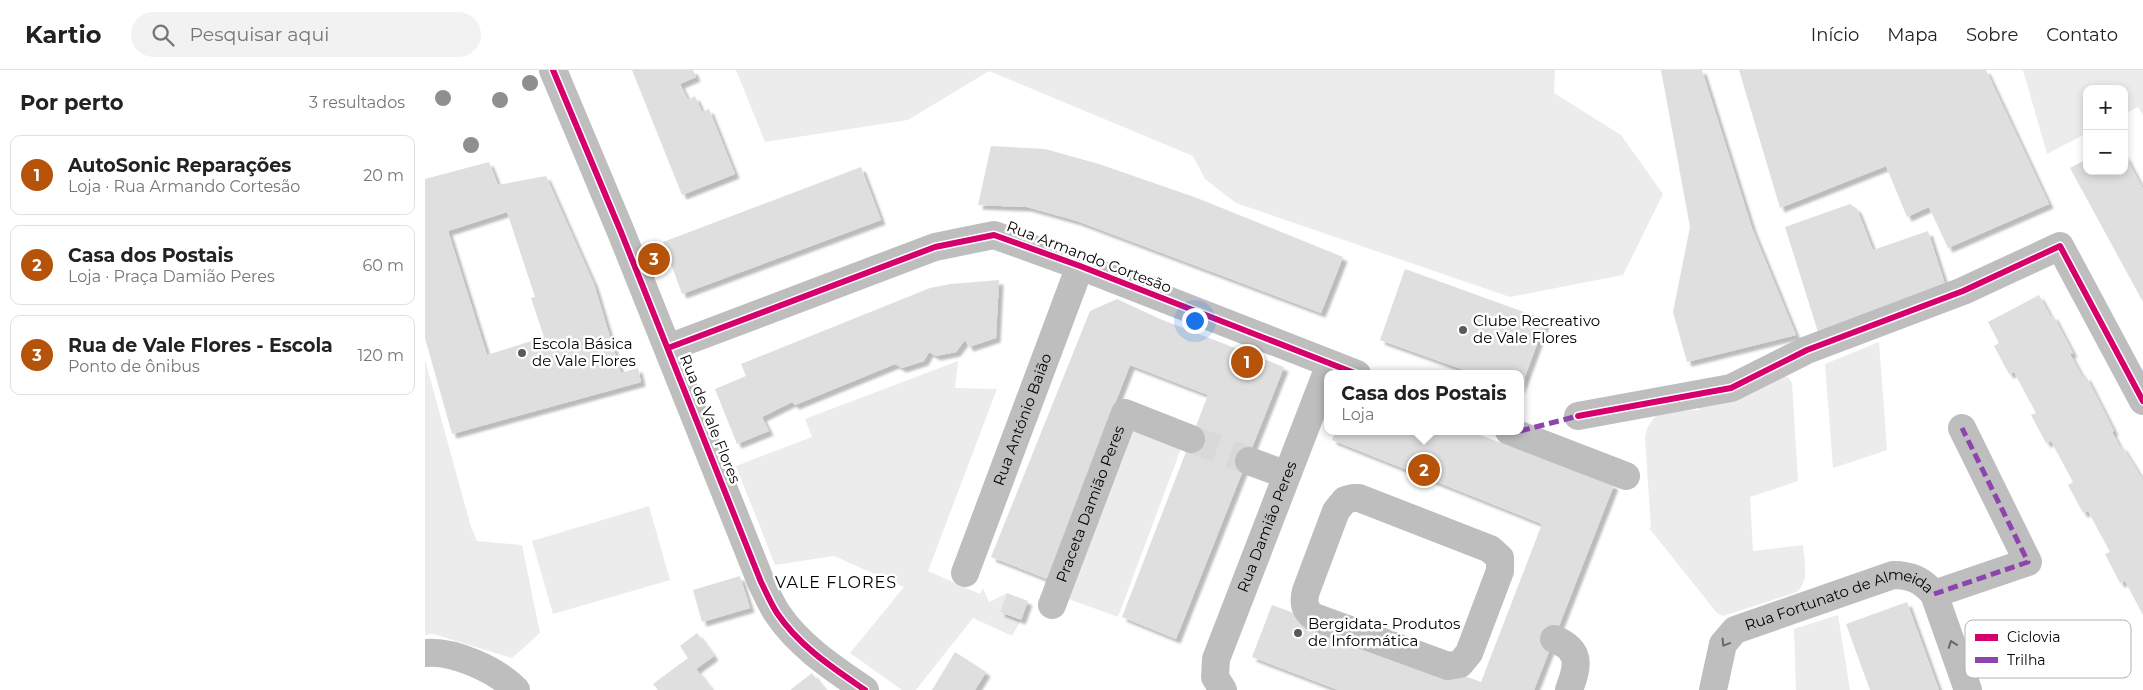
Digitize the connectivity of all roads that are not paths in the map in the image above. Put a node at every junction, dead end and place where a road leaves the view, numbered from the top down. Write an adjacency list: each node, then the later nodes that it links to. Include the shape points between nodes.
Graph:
1 (553, 70): 3 (street, Rua de Vale Flores)
2 (1081, 266): 3 (street, Rua Armando Cortesão, via 994,235 935,248); 4 (street, Rua Armando Cortesão); 16 (street, Rua António Baião)
3 (667, 348): 23 (street, Rua de Vale Flores, via 761,582 777,613 799,640)
4 (1330, 364): 5 (street, Rua Damião Peres); 6 (street, Rua Armando Cortesão)
5 (1328, 370)
6 (1346, 370)
7 (1324, 379): 14 (street, Rua Damião Peres)
8 (2143, 401): 9 (street, via 2060,246 1963,291 1807,350 1731,388)
9 (1578, 416)
10 (1962, 428): 17 (street, via 2028,562)
11 (1519, 435): 15 (street)
12 (1191, 439): 18 (street, Praceta Damião Peres, via 1125,414)
13 (1249, 460): 14 (street)
14 (1287, 475): 24 (street, Rua Damião Peres, via 1216,659 1215,677)
15 (1626, 476)
16 (965, 573)
17 (1934, 594): 26 (street, Rua Fortunato de Almeida, one-way to 26, via 1916,578 1893,575 1744,626 1735,630 1723,644); 27 (street, Rua Fortunato de Almeida, one-way to 17)
18 (1052, 605)
19 (1495, 615): 19 (street, via 1500,558 1490,548 1359,498 1345,500 1336,511 1303,599 1305,608 1314,617 1448,666 1464,660)
20 (1554, 638): 25 (street, via 1565,643 1575,655 1575,673)
21 (425, 653): 22 (street, via 464,658)
22 (516, 690)
23 (865, 690)
24 (1223, 690)
25 (1569, 690)
26 (1713, 690)
27 (1968, 690)

